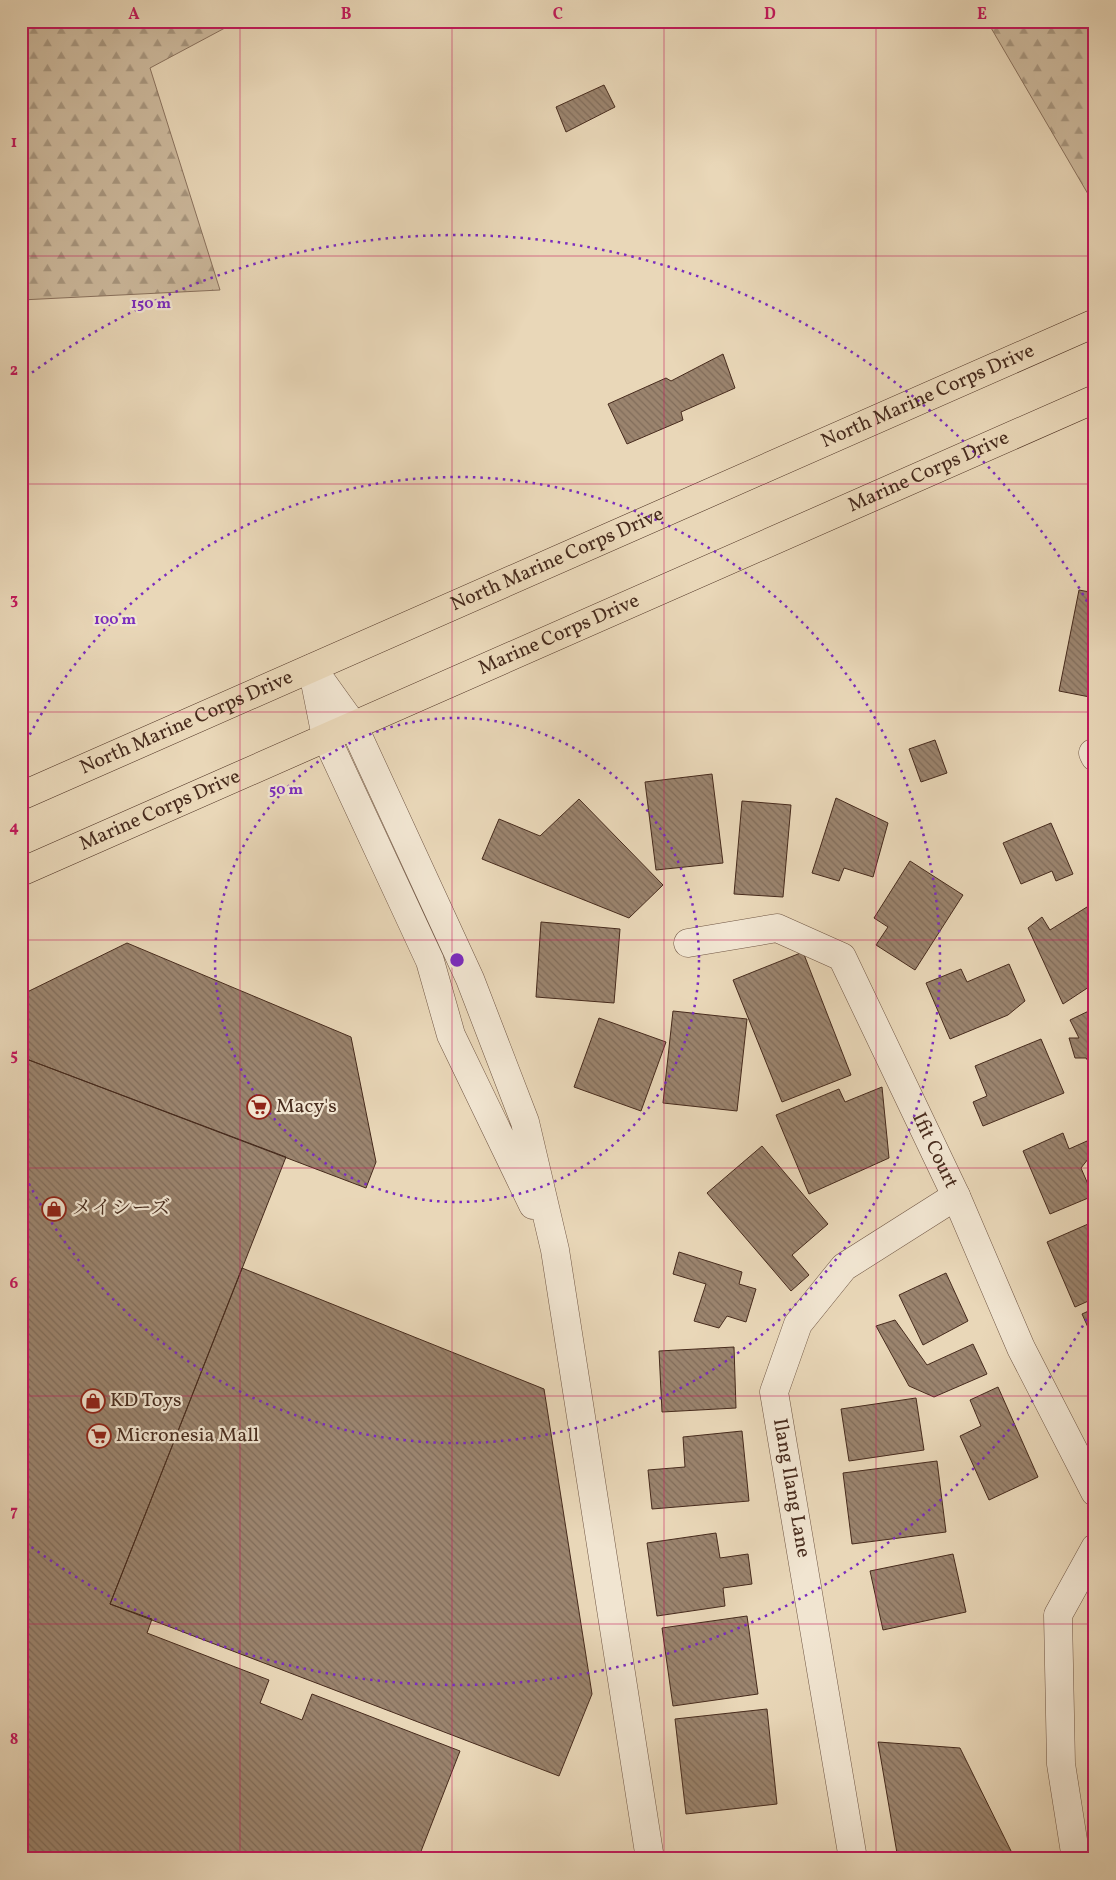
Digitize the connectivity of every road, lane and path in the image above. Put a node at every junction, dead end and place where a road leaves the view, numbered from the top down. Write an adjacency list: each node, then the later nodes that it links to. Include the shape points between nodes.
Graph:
1 (1095, 323): 3 (main road, North Marine Corps Drive)
2 (1095, 398): 4 (main road, Marine Corps Drive)
3 (312, 668): 4 (street); 5 (street); 6 (main road, North Marine Corps Drive)
4 (353, 725): 5 (main road, Marine Corps Drive); 10 (street, via 470,979 525,1122)
5 (326, 737): 7 (main road, Marine Corps Drive); 10 (street, via 430,961 451,1035)
6 (21, 796)
7 (21, 872)
8 (688, 943): 9 (street, Ifit Court, via 777,928 842,956)
9 (956, 1196): 11 (street, Ifit Court, via 1021,1348); 14 (street, Ilang Ilang Lane, via 844,1267 798,1324 774,1392)
10 (555, 1250): 13 (street)
11 (1095, 1492)
12 (1095, 1548): 15 (street, via 1058,1614 1061,1764)
13 (650, 1859)
14 (853, 1859)
15 (1076, 1859)

